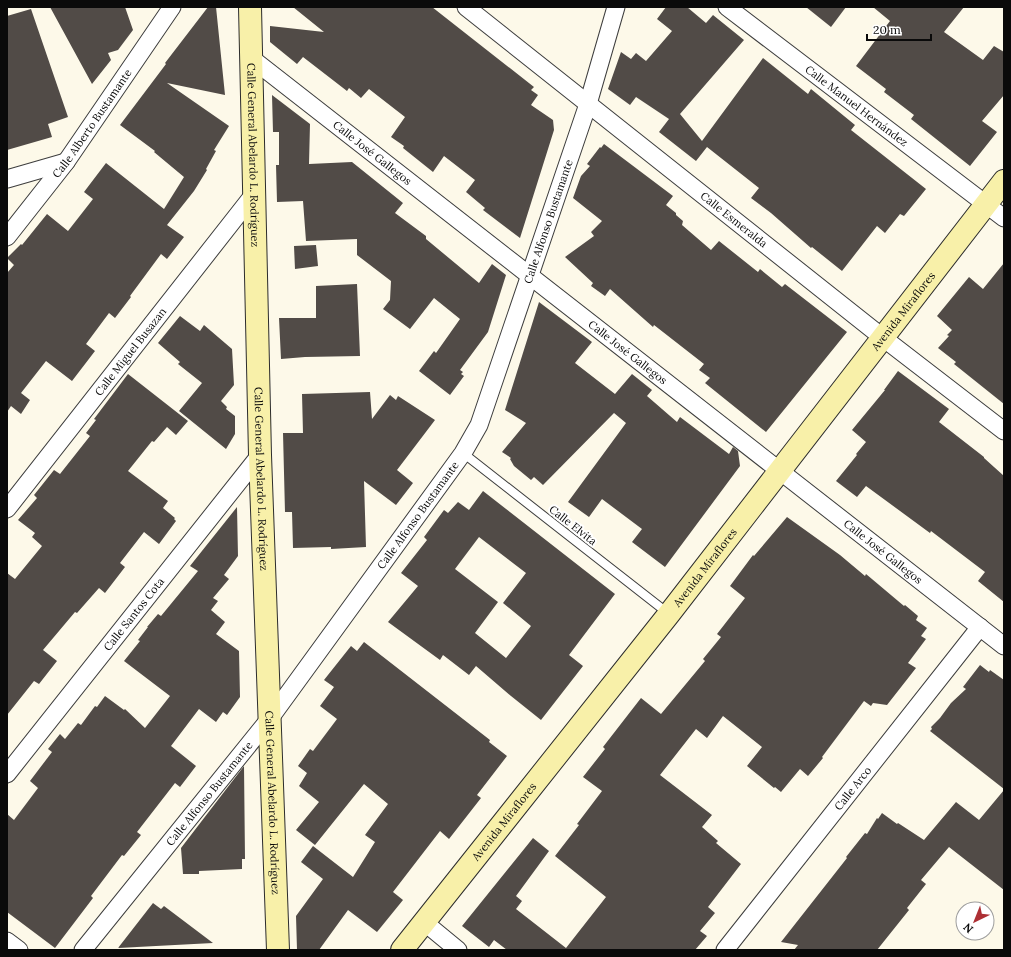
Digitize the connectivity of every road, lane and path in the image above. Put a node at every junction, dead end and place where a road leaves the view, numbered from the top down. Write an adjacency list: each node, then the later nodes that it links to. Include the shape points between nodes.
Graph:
1 (172, 7): 8 (street, Calle Alberto Bustamante)
2 (250, 7): 6 (street, Calle General Abelardo L. Rodríguez)
3 (466, 7): 7 (street, Calle Esmeralda)
4 (616, 7): 7 (street, Calle Alfonso Bustamante)
5 (727, 7): 12 (street, Calle Manuel Hernández)
6 (251, 58): 11 (street, Calle General Abelardo L. Rodríguez); 15 (street, Calle José Gallegos)
7 (588, 104): 15 (street, Calle Alfonso Bustamante); 16 (street, Calle Esmeralda)
8 (66, 162): 9 (street); 14 (street, Calle Alberto Bustamante)
9 (7, 179)
10 (1004, 181): 12 (street, Avenida Miraflores)
11 (254, 194): 19 (street, Calle General Abelardo L. Rodríguez); 21 (street, Calle Miguel Busazan)
12 (986, 204): 13 (street, Calle Manuel Hernández); 16 (street, Avenida Miraflores)
13 (1004, 218)
14 (7, 237)
15 (530, 276): 18 (street, Calle Alfonso Bustamante, via 480,425); 20 (street, Calle José Gallegos)
16 (882, 337): 17 (street, Calle Esmeralda); 20 (street, Avenida Miraflores)
17 (1004, 431)
18 (463, 453): 22 (lane, Calle Elvita); 25 (street, Calle Alfonso Bustamante)
19 (260, 455): 25 (street, Calle General Abelardo L. Rodríguez); 26 (street, Calle Santos Cota)
20 (779, 470): 22 (street, Avenida Miraflores); 23 (street, Calle José Gallegos)
21 (7, 509)
22 (669, 614): 27 (street, Avenida Miraflores)
23 (980, 627): 24 (street, Calle José Gallegos); 34 (street, Calle Arco)
24 (1004, 646)
25 (271, 717): 30 (street, Calle Alfonso Bustamante); 31 (street, Calle General Abelardo L. Rodríguez)
26 (7, 774)
27 (424, 922): 32 (street, Avenida Miraflores); 33 (street)
28 (7, 941): 29 (street)
29 (19, 950)
30 (83, 950)
31 (278, 950)
32 (402, 950)
33 (458, 950)
34 (726, 950)

